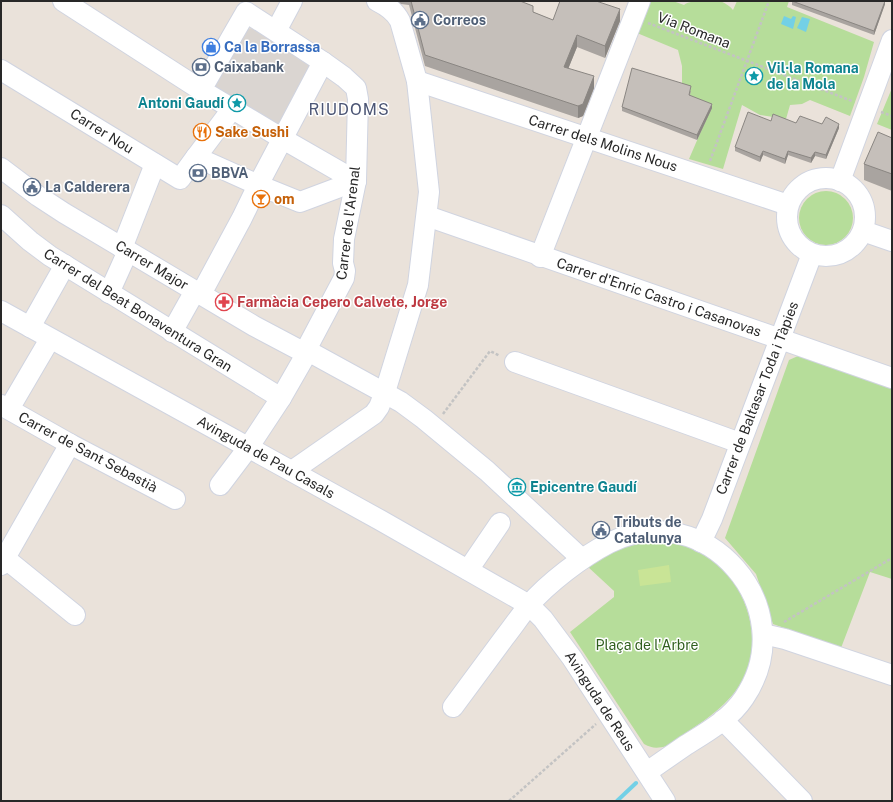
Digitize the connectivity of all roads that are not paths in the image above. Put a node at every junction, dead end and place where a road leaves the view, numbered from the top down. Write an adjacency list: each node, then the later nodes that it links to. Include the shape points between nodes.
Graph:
1 (63, 1): 11 (street)
2 (292, 1): 6 (street)
3 (377, 1): 10 (street, via 398,15)
4 (246, 7): 6 (street); 11 (street)
5 (637, 9): 13 (street)
6 (276, 31): 8 (street)
7 (892, 40): 19 (street)
8 (323, 62): 14 (street); 18 (street, Carrer de l'Arenal, via 356,88)
9 (1, 70): 16 (street, Carrer Nou)
10 (417, 81): 13 (street, Carrer dels Molins Nous); 23 (street, via 428,182)
11 (201, 90): 12 (street)
12 (232, 109): 14 (street); 15 (street)
13 (586, 138): 21 (street, Carrer dels Molins Nous); 28 (street)
14 (283, 139): 18 (street); 20 (street)
15 (196, 157): 16 (street, Carrer Nou, via 180,179); 20 (street)
16 (155, 164): 26 (street)
17 (4, 178): 26 (street, Carrer Major)
18 (356, 181): 20 (street, via 300,202); 37 (street, Carrer de l'Arenal, via 344,239 344,278)
19 (840, 181): 21 (street, via 831,178 813,180 798,190); 24 (street, via 855,190 864,205)
20 (258, 185): 30 (street, via 242,218)
21 (788, 205): 27 (street, via 787,220 790,234 803,249)
22 (1, 215): 29 (street, Carrer del Beat Bonaventura Gran, via 30,241)
23 (427, 216): 28 (street, Carrer d'Enric Castro i Casanovas); 40 (street, via 416,292)
24 (863, 231): 25 (street); 27 (street, via 851,248 842,253 832,256)
25 (892, 241)
26 (125, 249): 30 (street, Carrer Major); 31 (street)
27 (812, 254): 36 (street, Carrer de Baltasar Toda i Tàpies)
28 (540, 256): 36 (street, Carrer d'Enric Castro i Casanovas)
29 (65, 265): 31 (street, Carrer del Beat Bonaventura Gran); 33 (street)
30 (198, 292): 34 (street); 37 (street, Carrer Major, via 305,353)
31 (110, 293): 34 (street, Carrer del Beat Bonaventura Gran)
32 (1, 311): 33 (street, Avinguda de Pau Casals)
33 (30, 327): 35 (street, Avinguda de Pau Casals)
34 (172, 332): 41 (street, Carrer del Beat Bonaventura Gran)
35 (50, 339): 42 (street); 45 (street, Avinguda de Pau Casals)
36 (780, 339): 39 (street, Carrer d'Enric Castro i Casanovas); 43 (street, Carrer de Baltasar Toda i Tàpies)
37 (308, 350): 40 (street); 41 (street, Carrer de l'Arenal)
38 (515, 362): 43 (street)
39 (892, 378)
40 (385, 392): 46 (street, via 374,414); 52 (street, via 402,402 487,471)
41 (280, 398): 45 (street, Carrer de l'Arenal)
42 (5, 407): 44 (street, Carrer de Sant Sebastià)
43 (740, 443): 50 (street, Carrer de Baltasar Toda i Tàpies)
44 (70, 444): 48 (street, Carrer de Sant Sebastià); 51 (street)
45 (248, 448): 46 (street, Avinguda de Pau Casals); 47 (street, Carrer de l'Arenal)
46 (292, 471): 53 (street, Avinguda de Pau Casals)
47 (220, 485)
48 (175, 499)
49 (500, 523): 53 (street)
50 (701, 542): 52 (street, via 671,533 640,533 610,542); 56 (street, via 720,553 745,580 757,603)
51 (2, 559): 55 (street)
52 (582, 559): 54 (street)
53 (468, 570): 54 (street, Avinguda de Pau Casals)
54 (529, 606): 58 (street); 60 (street, Avinguda de Reus, via 538,612 553,632)
55 (75, 615)
56 (762, 634): 57 (street, via 785,639); 59 (street, via 761,657 755,678 744,698)
57 (892, 675)
58 (453, 707)
59 (723, 720): 60 (street); 62 (street)
60 (647, 772): 61 (street, Avinguda de Reus)
61 (666, 801)
62 (802, 801)

